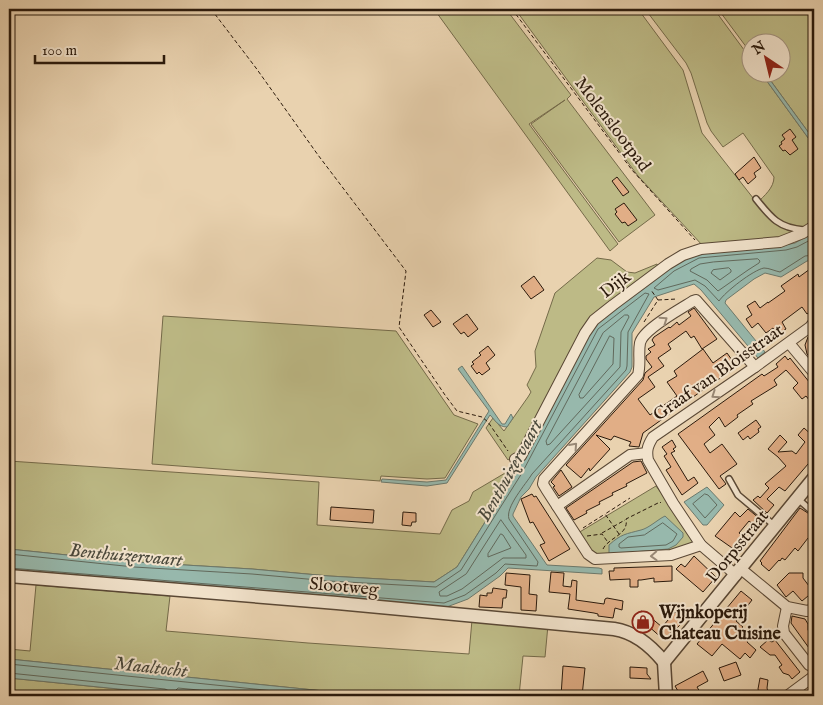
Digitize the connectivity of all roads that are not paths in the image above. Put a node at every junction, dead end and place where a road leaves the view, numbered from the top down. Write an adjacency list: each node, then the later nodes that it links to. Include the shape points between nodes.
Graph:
1 (756, 199): 2 (lane, Dijk, via 768,214 788,229)
2 (811, 228): 8 (street, Dijk, via 780,242 702,249 683,255 594,320 521,456)
3 (814, 322): 4 (street, Graaf van Bloisstraat)
4 (789, 343): 5 (street, Graaf van Bloisstraat); 6 (street)
5 (755, 367): 7 (street, Graaf van Bloisstraat, one-way to 7, via 654,437); 12 (street, one-way to 5, via 543,484 544,479 638,375 640,343 647,333 696,300)
6 (814, 373)
7 (647, 453): 12 (street, via 630,455); 15 (street, via 648,460)
8 (515, 460)
9 (814, 478): 11 (street, Dorpsstraat)
10 (728, 480): 14 (lane, via 738,495)
11 (797, 499): 13 (lane); 14 (street, Dorpsstraat)
12 (558, 506): 15 (street, one-way to 12, via 671,555 595,559 588,554)
13 (814, 513)
14 (776, 526): 16 (street, Dorpsstraat)
15 (701, 545): 16 (street)
16 (738, 572): 18 (street); 20 (street, Dorpsstraat)
17 (9, 576): 20 (street, Slootweg, via 614,629 648,644)
18 (787, 607): 19 (street, via 807,611); 21 (street, via 784,632)
19 (814, 609)
20 (664, 662): 23 (street)
21 (809, 665)
22 (814, 676): 24 (street)
23 (666, 696)
24 (787, 696)

